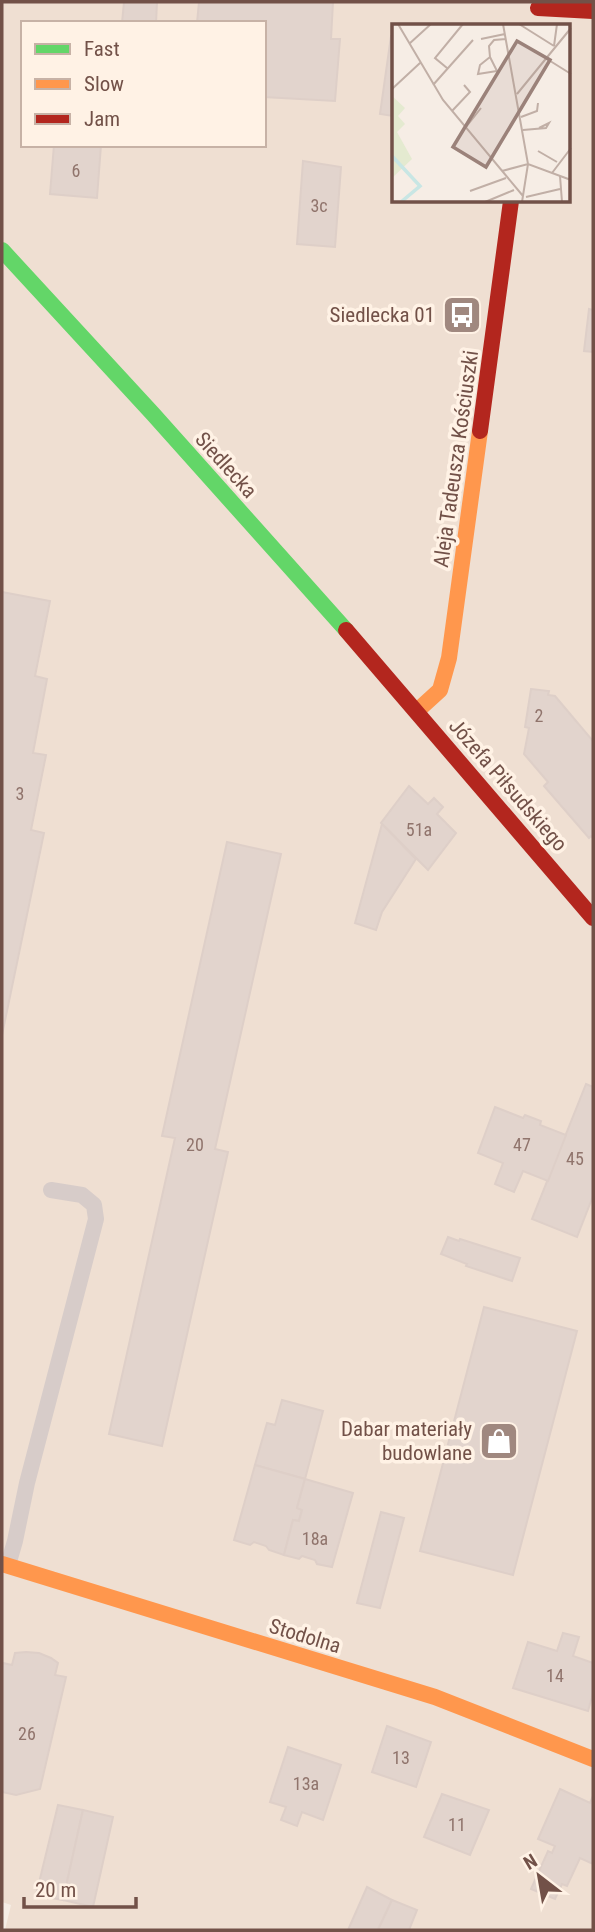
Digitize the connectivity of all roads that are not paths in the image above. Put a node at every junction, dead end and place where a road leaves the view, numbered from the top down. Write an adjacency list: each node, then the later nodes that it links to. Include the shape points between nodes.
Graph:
1 (538, 5): 2 (street); 3 (street)
2 (593, 11)
3 (535, 24)
4 (511, 203): 6 (street, Aleja Tadeusza Kościuszki, via 449,658 440,690)
5 (2, 250): 6 (street, Siedlecka)
6 (416, 711): 7 (street, Józefa Piłsudskiego)
7 (593, 918)
8 (51, 1190): 9 (lane, via 82,1195 94,1205 96,1219 15,1542)
9 (5, 1564): 10 (street, Stodolna, via 435,1698)
10 (593, 1759)

